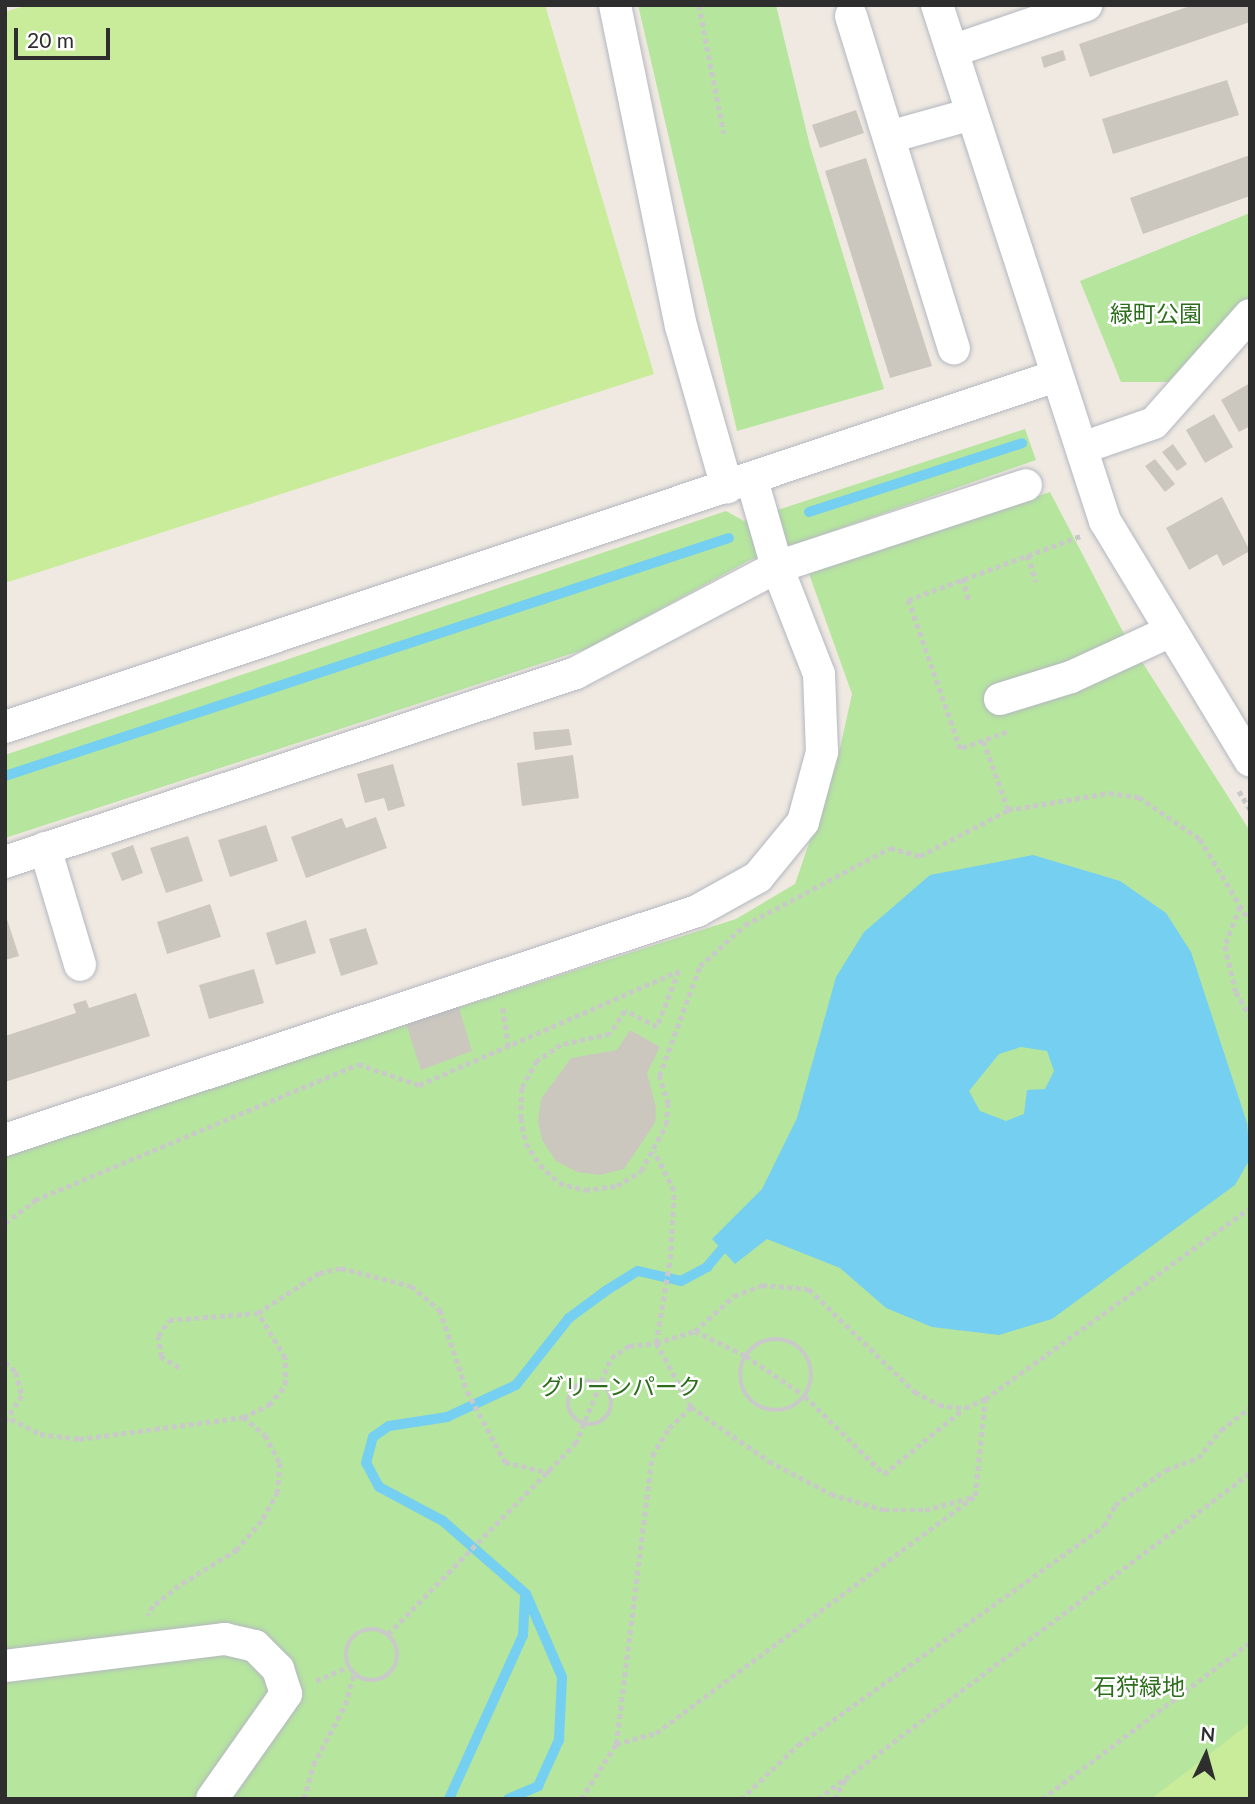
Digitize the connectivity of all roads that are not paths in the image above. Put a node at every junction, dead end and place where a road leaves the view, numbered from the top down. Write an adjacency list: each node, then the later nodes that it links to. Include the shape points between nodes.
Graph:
1 (615, 5): 12 (street, via 681,326)
2 (937, 5): 5 (street)
3 (1086, 5): 5 (street)
4 (852, 16): 7 (street)
5 (952, 51): 6 (street)
6 (972, 114): 7 (street); 10 (street)
7 (889, 137): 9 (street)
8 (1250, 315): 11 (street, via 1154,424)
9 (954, 348)
10 (1056, 376): 11 (street); 12 (street)
11 (1082, 448): 15 (street, via 1105,521)
12 (740, 484): 14 (street); 17 (street)
13 (1026, 485): 14 (street)
14 (777, 567): 19 (street, via 576,673); 22 (street, via 819,674 821,752 803,822 758,877 697,911)
15 (1171, 631): 16 (street, via 1071,677); 18 (street)
16 (1000, 699)
17 (5, 727)
18 (1250, 760)
19 (45, 848): 20 (street); 21 (street)
20 (5, 862)
21 (80, 965)
22 (5, 1140)
23 (5, 1665): 24 (street, via 225,1639 255,1646 278,1669 286,1694)
24 (212, 1799)

